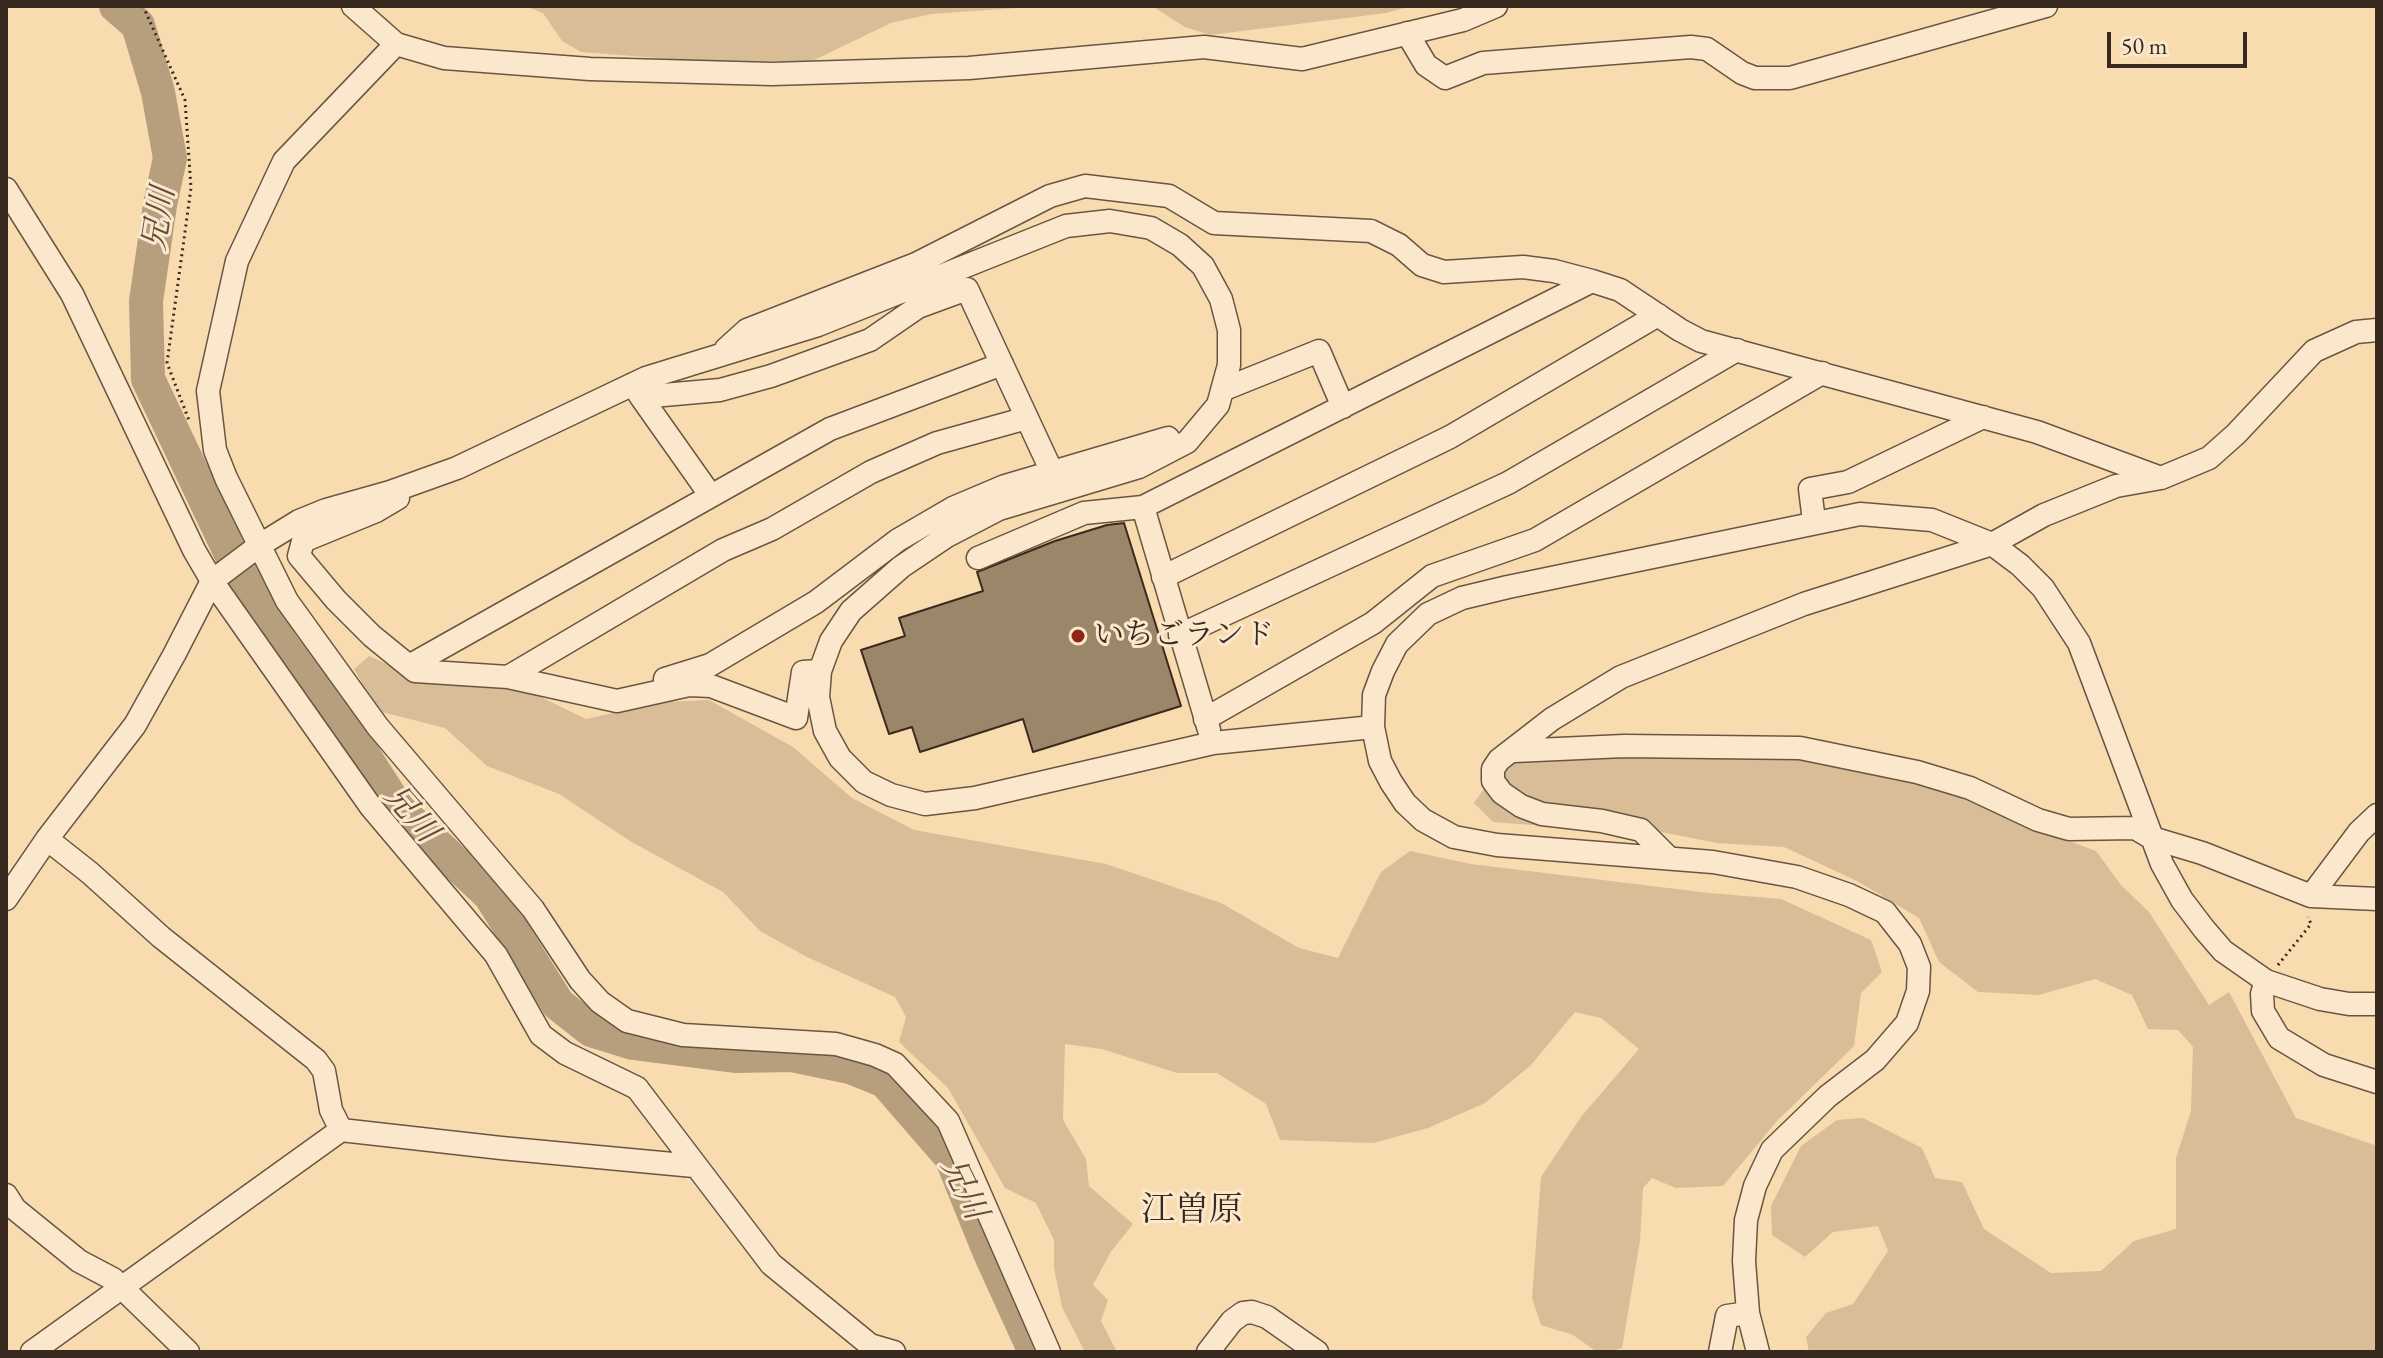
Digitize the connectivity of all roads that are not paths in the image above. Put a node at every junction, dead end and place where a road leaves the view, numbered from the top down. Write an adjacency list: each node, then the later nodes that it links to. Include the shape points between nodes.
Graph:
1 (353, 6): 5 (street)
2 (1496, 6): 4 (street)
3 (2046, 6): 4 (street, via 1790,78 1755,78 1707,49 1691,47 1483,63 1445,78 1426,65)
4 (1407, 33): 5 (street, via 1302,59 1204,47 969,68 772,74 479,63)
5 (396, 44): 28 (street, via 284,161 237,261 208,391 215,450)
6 (7, 196): 31 (street, via 72,294 194,550)
7 (1592, 281): 9 (street, via 1620,290); 12 (street, via 1523,267 1444,272 1422,265 1371,231 1214,223 1169,196 1085,186 1050,196 916,264 747,330); 17 (street)
8 (925, 294): 12 (street); 13 (street, via 967,289); 15 (street, via 918,307 870,340 771,376 720,390); 16 (street, via 1066,226 1110,221 1151,228 1203,266 1221,299 1229,330 1229,365)
9 (1658, 315): 11 (street, via 1701,341); 30 (street, via 1450,437)
10 (2377, 330): 23 (street, via 2356,332 2314,351 2209,458)
11 (1737, 350): 14 (street); 32 (street, via 1508,483)
12 (721, 354): 15 (street)
13 (1002, 364): 19 (street); 24 (street, via 830,429)
14 (1822, 373): 18 (street); 37 (street, via 1535,540 1432,576 1373,623)
15 (637, 390): 21 (street); 24 (street)
16 (1222, 390): 17 (street, via 1319,351); 20 (street, via 1218,405)
17 (1343, 407): 25 (street)
18 (1983, 417): 23 (street); 26 (street, via 1848,482 1810,489)
19 (1027, 418): 22 (street); 35 (street, via 937,443 871,472 772,529 723,550)
20 (1176, 448): 22 (street, via 1168,438); 34 (street, via 1139,467 999,509 947,536 851,611)
21 (457, 468): 28 (street, via 326,510); 33 (street, via 458,473 303,541 299,556 372,636)
22 (1052, 472): 36 (street, via 953,508 898,540 816,602 710,665)
23 (2161, 478): 27 (street, via 2116,486 2044,515)
24 (711, 496): 33 (street)
25 (1143, 507): 29 (street, via 1084,513); 30 (street)
26 (1814, 521): 27 (street, via 1860,514 1909,517 1932,520); 38 (street, via 1462,598 1428,614 1397,644 1374,695)
27 (1992, 544): 40 (street, via 1804,604 1621,677 1552,719); 42 (street, via 2043,588 2079,643)
28 (260, 545): 31 (street); 60 (street, via 287,601 378,727 533,909 600,1002 627,1021 683,1035 836,1044 895,1064 948,1121)
29 (978, 558)
30 (1163, 577): 32 (street)
31 (216, 578): 43 (street, via 135,725); 52 (street, via 371,807 496,955 541,1035 565,1053 637,1088)
32 (1180, 635): 37 (street)
33 (409, 666): 35 (street, via 415,671)
34 (820, 671): 36 (street, via 803,672 796,718 711,686 689,685 617,701); 39 (street, via 818,697 825,731 840,758 864,782 925,804 975,798)
35 (508, 677): 36 (street)
36 (603, 698)
37 (1205, 719): 39 (street)
38 (1373, 727): 39 (street); 44 (street, via 1380,761 1405,803 1454,837)
39 (1213, 743)
40 (1514, 751): 42 (street, via 1800,748 1917,772 2069,829 2135,828); 44 (street, via 1493,769 1493,781 1502,793 1542,814 1641,830)
41 (2377, 815): 45 (street)
42 (2152, 838): 45 (street); 48 (street, via 2182,900 2204,929 2223,951)
43 (47, 839): 46 (street); 51 (street, via 316,1060)
44 (1669, 858): 55 (street, via 1797,877 1849,895 1885,912 1910,944 1919,967 1918,991 1907,1023 1875,1060 1772,1150 1746,1220)
45 (2311, 896): 47 (street)
46 (6, 899)
47 (2377, 899)
48 (2266, 981): 49 (street, via 2320,999); 50 (street, via 2263,1011 2279,1038 2324,1065)
49 (2377, 1004)
50 (2377, 1082)
51 (341, 1130): 52 (street); 54 (street)
52 (694, 1166): 56 (street, via 771,1264)
53 (6, 1195): 54 (street, via 15,1209 68,1253)
54 (122, 1289): 57 (street); 58 (street)
55 (1748, 1313): 63 (street, via 1727,1316); 64 (street)
56 (867, 1349): 59 (street)
57 (32, 1352)
58 (188, 1352)
59 (894, 1352)
60 (1049, 1352)
61 (1208, 1352): 62 (street, via 1232,1321 1252,1312)
62 (1317, 1352)
63 (1720, 1352)
64 (1758, 1352)

